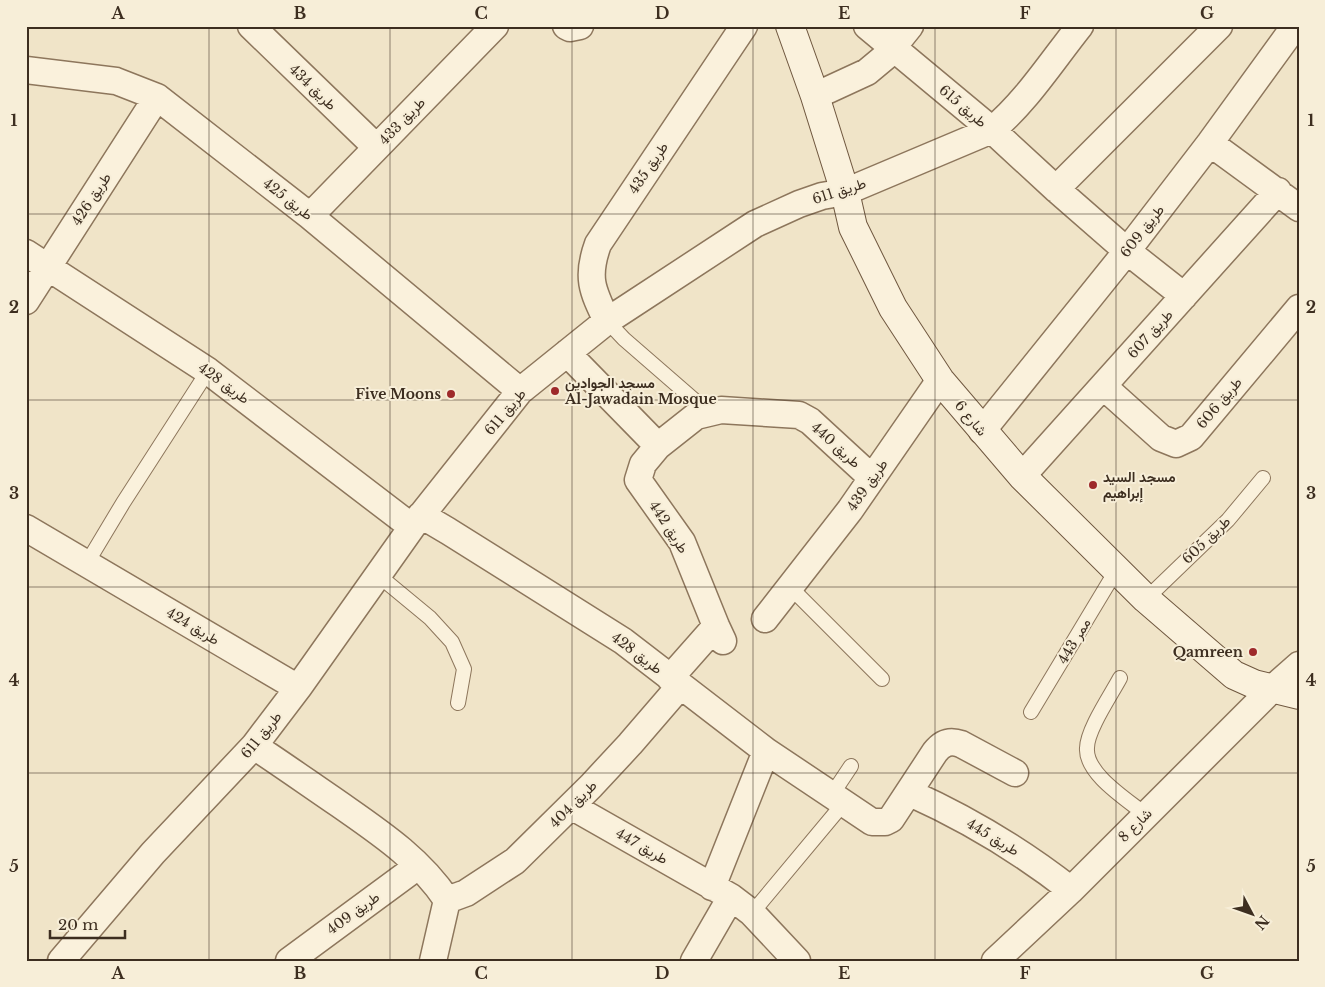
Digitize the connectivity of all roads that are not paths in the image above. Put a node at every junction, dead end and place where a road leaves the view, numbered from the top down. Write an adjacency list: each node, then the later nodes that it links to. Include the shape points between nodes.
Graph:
1 (250, 26): 18 (street, طريق 434)
2 (495, 26): 18 (street, طريق 433)
3 (566, 26): 4 (street)
4 (580, 26)
5 (744, 26): 29 (street, طريق 435, via 598,244 592,281)
6 (790, 26): 14 (street, شارع 6)
7 (867, 26): 12 (street, طريق 615)
8 (910, 26): 12 (street)
9 (1080, 26): 16 (street, طريق 611, via 1017,106)
10 (1219, 26): 19 (street)
11 (1294, 26): 17 (street, طريق 609)
12 (892, 48): 14 (street, via 867,72); 16 (street, طريق 615)
13 (26, 70): 15 (street, طريق 425, via 116,81)
14 (815, 96): 21 (street, شارع 6)
15 (157, 97): 23 (street, طريق 425); 25 (street, طريق 426)
16 (992, 130): 19 (street, طريق 615); 21 (street, طريق 611)
17 (1210, 143): 20 (street); 24 (street, طريق 609)
18 (376, 147): 23 (street, طريق 433)
19 (1056, 189): 24 (street, طريق 615)
20 (1278, 191): 22 (street); 26 (street, طريق 607)
21 (845, 192): 29 (street, طريق 611, via 799,204 755,224); 32 (street, شارع 6, via 853,228 893,308)
22 (1299, 208)
23 (310, 216): 34 (street, طريق 425)
24 (1127, 251): 26 (street, طريق 615); 36 (street, طريق 609)
25 (37, 260): 27 (street, طريق 426); 31 (street, طريق 428)
26 (1184, 296): 33 (street, طريق 607)
27 (26, 301)
28 (1299, 308): 33 (street, طريق 606, via 1191,437 1176,444 1161,438)
29 (607, 320): 30 (street, طريق 611); 35 (lane, via 624,339)
30 (567, 353): 34 (street, طريق 611); 37 (street)
31 (208, 371): 41 (street, طريق 428); 43 (lane)
32 (940, 380): 36 (street, شارع 6); 39 (street, طريق 439)
33 (1103, 386): 38 (street, طريق 607)
34 (520, 391): 41 (street, طريق 611)
35 (708, 412): 37 (street, طريق 442, via 696,416); 39 (street, طريق 440, via 799,415 810,421)
36 (982, 431): 38 (street, شارع 6)
37 (658, 446): 49 (street, طريق 442, via 643,464 638,480 682,542)
38 (1022, 476): 44 (street, شارع 6)
39 (872, 478): 46 (street, طريق 439)
40 (1263, 478): 47 (lane, طريق 605, via 1228,520)
41 (416, 521): 45 (street, طريق 611); 53 (street, طريق 428, via 448,530 623,641)
42 (26, 528): 43 (street, طريق 424)
43 (87, 563): 54 (street, طريق 424)
44 (1117, 570): 47 (street, شارع 6); 57 (lane, ممر 443)
45 (378, 575): 54 (street, طريق 611); 56 (lane, via 430,618 452,642 464,670)
46 (790, 587): 48 (street, طريق 439); 52 (lane)
47 (1146, 599): 55 (street, شارع 6, via 1234,675 1254,684)
48 (765, 619)
49 (720, 634): 53 (street, طريق 404)
50 (1299, 665): 55 (street, شارع 8)
51 (1120, 678): 65 (lane, via 1086,748 1090,764 1100,777)
52 (882, 679)
53 (675, 682): 59 (street, طريق 428); 64 (street, طريق 404, via 630,744)
54 (298, 688): 58 (street, طريق 611)
55 (1286, 691): 65 (street, شارع 8)
56 (458, 703)
57 (1031, 712)
58 (254, 746): 66 (street, via 376,830); 71 (street, طريق 611, via 154,853)
59 (766, 750): 63 (street, طريق 428); 68 (street)
60 (852, 766): 63 (lane)
61 (1015, 773): 62 (street, via 961,744 949,742 939,747)
62 (910, 793): 63 (street, via 896,814 885,822 872,822); 67 (street, طريق 445, via 1010,845)
63 (837, 800): 70 (lane)
64 (572, 806): 68 (street, طريق 447); 69 (street, طريق 404, via 515,861 466,893)
65 (1146, 815): 67 (street, شارع 8)
66 (418, 866): 69 (street); 72 (street, طريق 409)
67 (1072, 890): 76 (street, شارع 8)
68 (721, 892): 70 (street, طريق 447); 74 (street)
69 (448, 900): 73 (street)
70 (752, 913): 75 (street, طريق 447)
71 (62, 961)
72 (289, 961)
73 (432, 961)
74 (694, 961)
75 (797, 961)
76 (995, 961)

